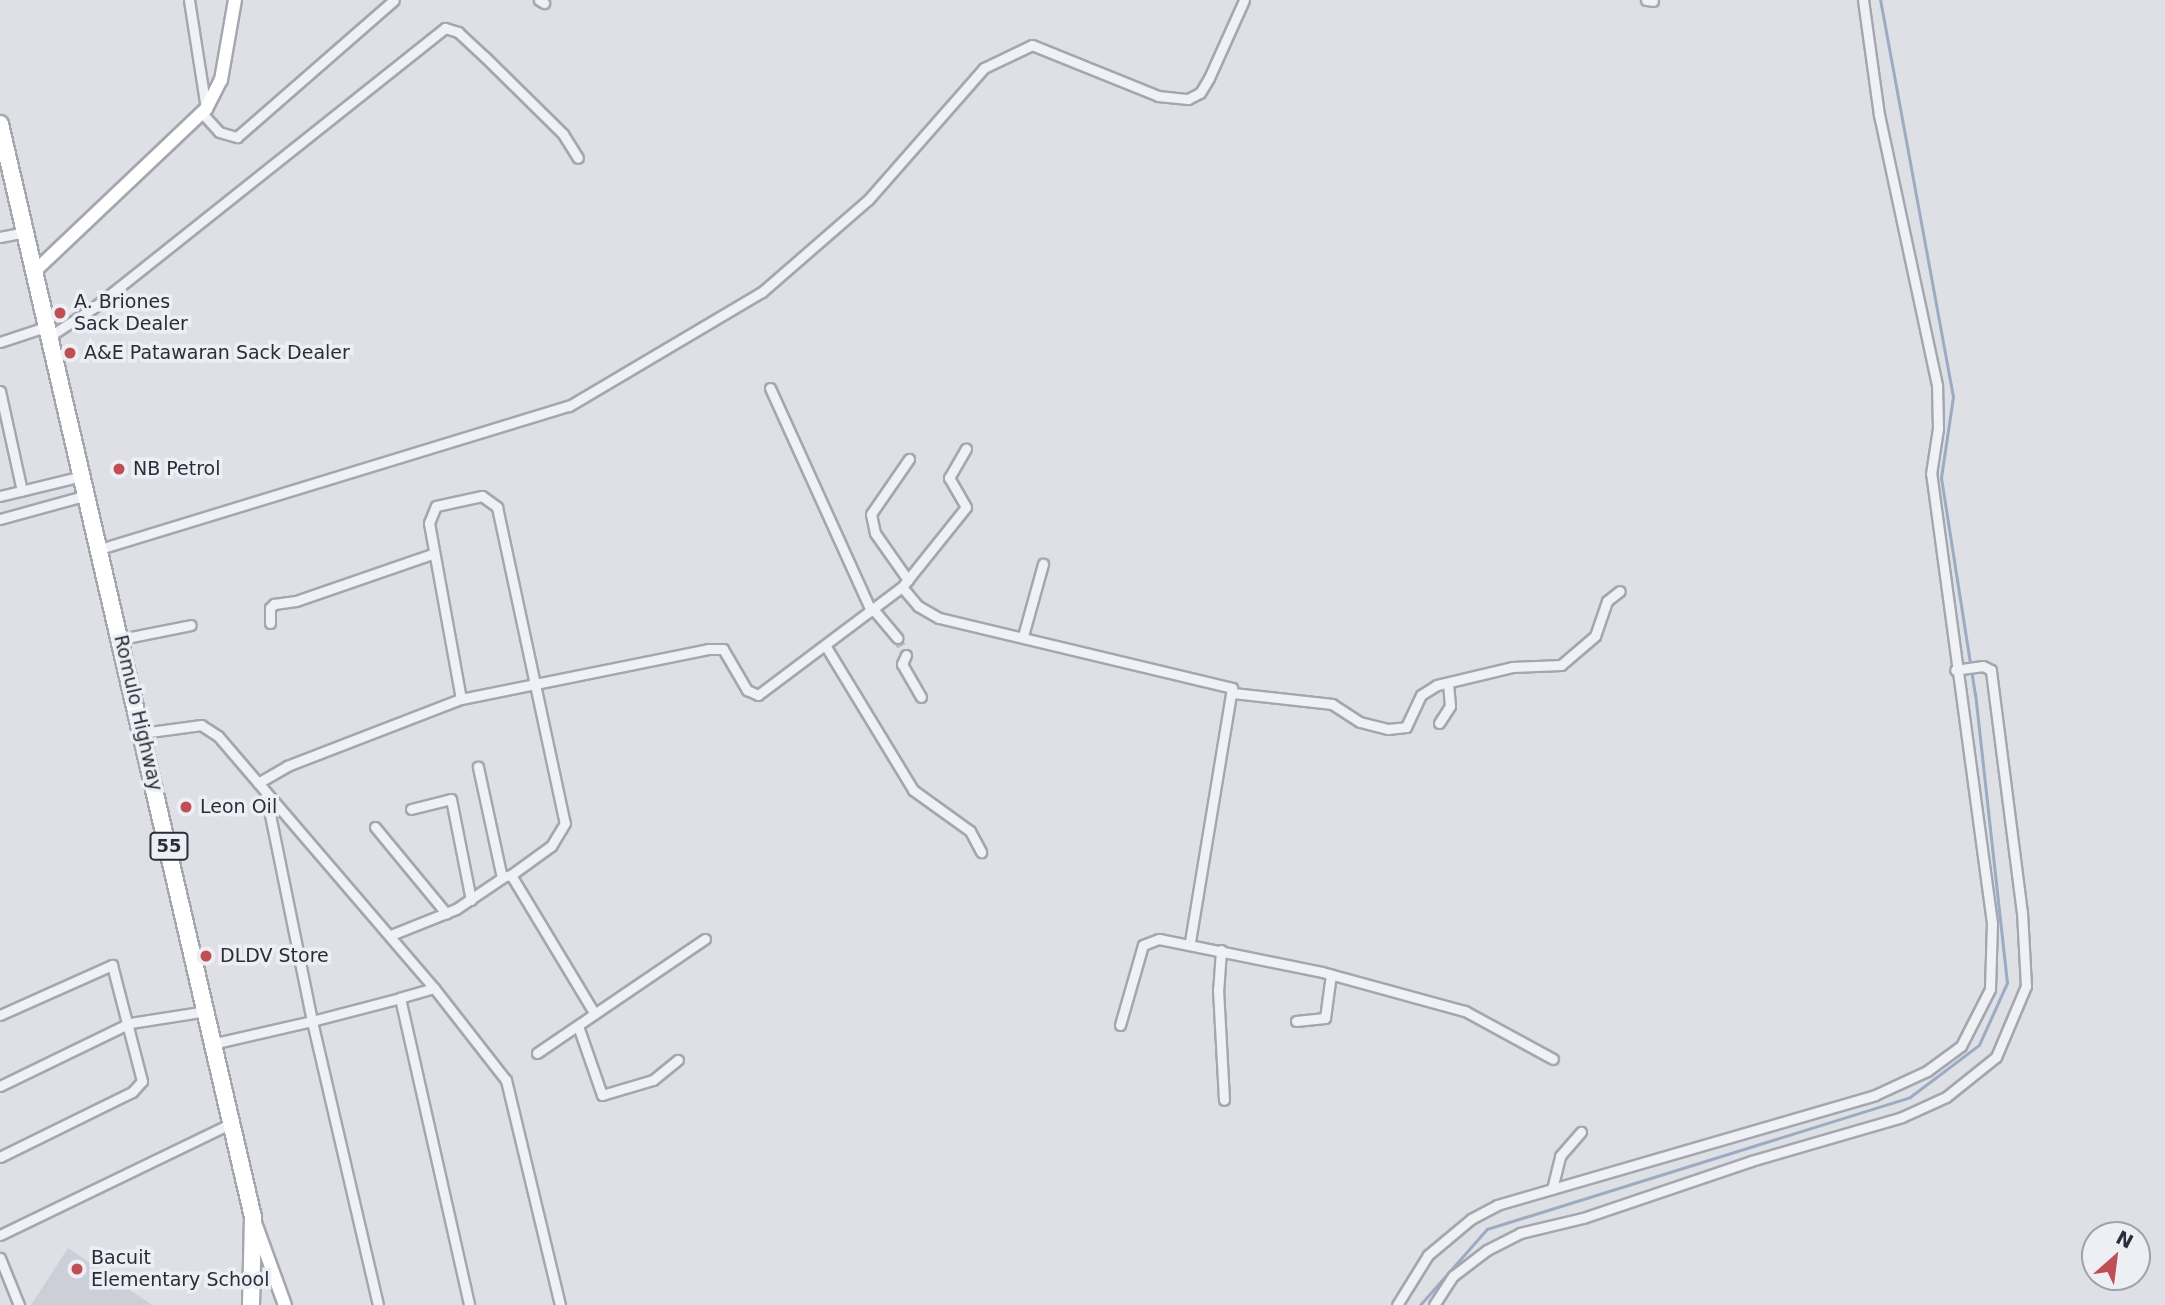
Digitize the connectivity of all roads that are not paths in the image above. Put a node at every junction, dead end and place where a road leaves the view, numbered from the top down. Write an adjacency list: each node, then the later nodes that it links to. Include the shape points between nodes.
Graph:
1 (189, 0): 6 (street)
2 (236, 0): 6 (street, via 221,80)
3 (394, 0): 6 (street, via 237,137 219,132)
4 (1244, 0): 23 (street, via 1209,78 1200,93 1188,99 1158,96 1032,45 984,68 868,200 762,292 569,406)
5 (1863, 0): 36 (street, via 1880,115 1937,384 1938,428 1931,474)
6 (204, 111): 11 (street)
7 (0, 124): 9 (highway, Romulo Highway / 55)
8 (578, 158): 12 (street, via 563,134 485,57 458,32 445,28 93,308)
9 (26, 232): 10 (street); 11 (highway, Romulo Highway / 55)
10 (0, 237)
11 (35, 271): 12 (highway, Romulo Highway / 55)
12 (49, 331): 13 (street); 18 (highway, Romulo Highway / 55)
13 (0, 342)
14 (771, 388): 28 (street)
15 (0, 391): 19 (street)
16 (966, 449): 26 (street, via 949,478 966,507)
17 (909, 459): 26 (street, via 871,514 875,533)
18 (82, 476): 19 (street); 20 (highway, Romulo Highway / 55)
19 (22, 491): 21 (street)
20 (87, 495): 22 (street); 23 (highway, Romulo Highway / 55)
21 (0, 496)
22 (0, 519)
23 (100, 549): 33 (highway, Romulo Highway / 55)
24 (432, 554): 29 (street, via 296,601 274,604); 37 (street, via 429,523 436,506 474,496 494,501); 41 (street)
25 (1043, 564): 31 (street)
26 (905, 583): 28 (street); 31 (street, via 918,606 939,618)
27 (1620, 591): 38 (street, via 1607,601 1595,636 1561,665 1512,667)
28 (872, 610): 32 (street); 34 (street)
29 (271, 623)
30 (191, 625): 33 (street)
31 (1023, 636): 39 (street, via 1228,685)
32 (897, 638)
33 (121, 639): 43 (highway, Romulo Highway / 55)
34 (825, 645): 37 (street, via 758,695 747,690 728,654 718,647); 49 (street, via 913,790 970,831)
35 (906, 655): 40 (street, via 902,664)
36 (1959, 669): 77 (street, via 1994,956 1987,998 1961,1046 1927,1071 1875,1095); 88 (street, via 1983,666 1990,670 2027,973 1996,1058 1946,1097 1902,1117 1751,1161 1583,1218 1520,1233 1487,1250 1453,1276)
37 (535, 683): 41 (street); 50 (street, via 565,823 551,846)
38 (1448, 685): 39 (street, via 1421,695 1406,727 1388,729 1360,722 1332,704); 42 (street, via 1450,706)
39 (1233, 693): 55 (street)
40 (921, 697)
41 (461, 699): 45 (street, via 287,766)
42 (1439, 723)
43 (142, 733): 45 (street, via 201,725 218,736); 60 (highway, Romulo Highway / 55)
44 (478, 767): 50 (street)
45 (258, 783): 46 (street)
46 (266, 794): 53 (street); 63 (street)
47 (411, 808): 51 (street, via 451,799)
48 (375, 827): 52 (street)
49 (981, 852)
50 (506, 876): 51 (street); 61 (street)
51 (471, 900): 52 (street)
52 (446, 913): 53 (street)
53 (391, 935): 58 (street)
54 (705, 939): 61 (street)
55 (1191, 943): 56 (street); 66 (street, via 1158,939 1143,945)
56 (1221, 950): 57 (street); 73 (street, via 1218,989)
57 (1331, 974): 64 (street, via 1325,1018); 70 (street, via 1465,1011)
58 (434, 988): 59 (street); 86 (street, via 506,1080)
59 (400, 998): 63 (street); 85 (street)
60 (208, 1011): 65 (street); 68 (highway, Romulo Highway / 55)
61 (595, 1014): 67 (street)
62 (0, 1015): 65 (street, via 112,965)
63 (312, 1021): 68 (street); 84 (street)
64 (1296, 1021)
65 (130, 1023): 72 (street); 76 (street, via 142,1081 137,1089)
66 (1120, 1024)
67 (578, 1026): 69 (street); 71 (street, via 602,1095 653,1080)
68 (216, 1043): 74 (highway, Romulo Highway / 55)
69 (537, 1053)
70 (1553, 1059)
71 (678, 1060)
72 (0, 1086)
73 (1224, 1100)
74 (232, 1122): 78 (highway, Romulo Highway / 55); 79 (street)
75 (1581, 1132): 77 (street, via 1560,1156)
76 (0, 1157)
77 (1552, 1189): 87 (street, via 1497,1205 1450,1235 1420,1266)
78 (253, 1217): 82 (highway, Romulo Highway / 55); 83 (street)
79 (0, 1235)
80 (1, 1263): 81 (street)
81 (19, 1305)
82 (251, 1305)
83 (285, 1305)
84 (378, 1305)
85 (469, 1305)
86 (560, 1305)
87 (1397, 1305)
88 (1434, 1305)

